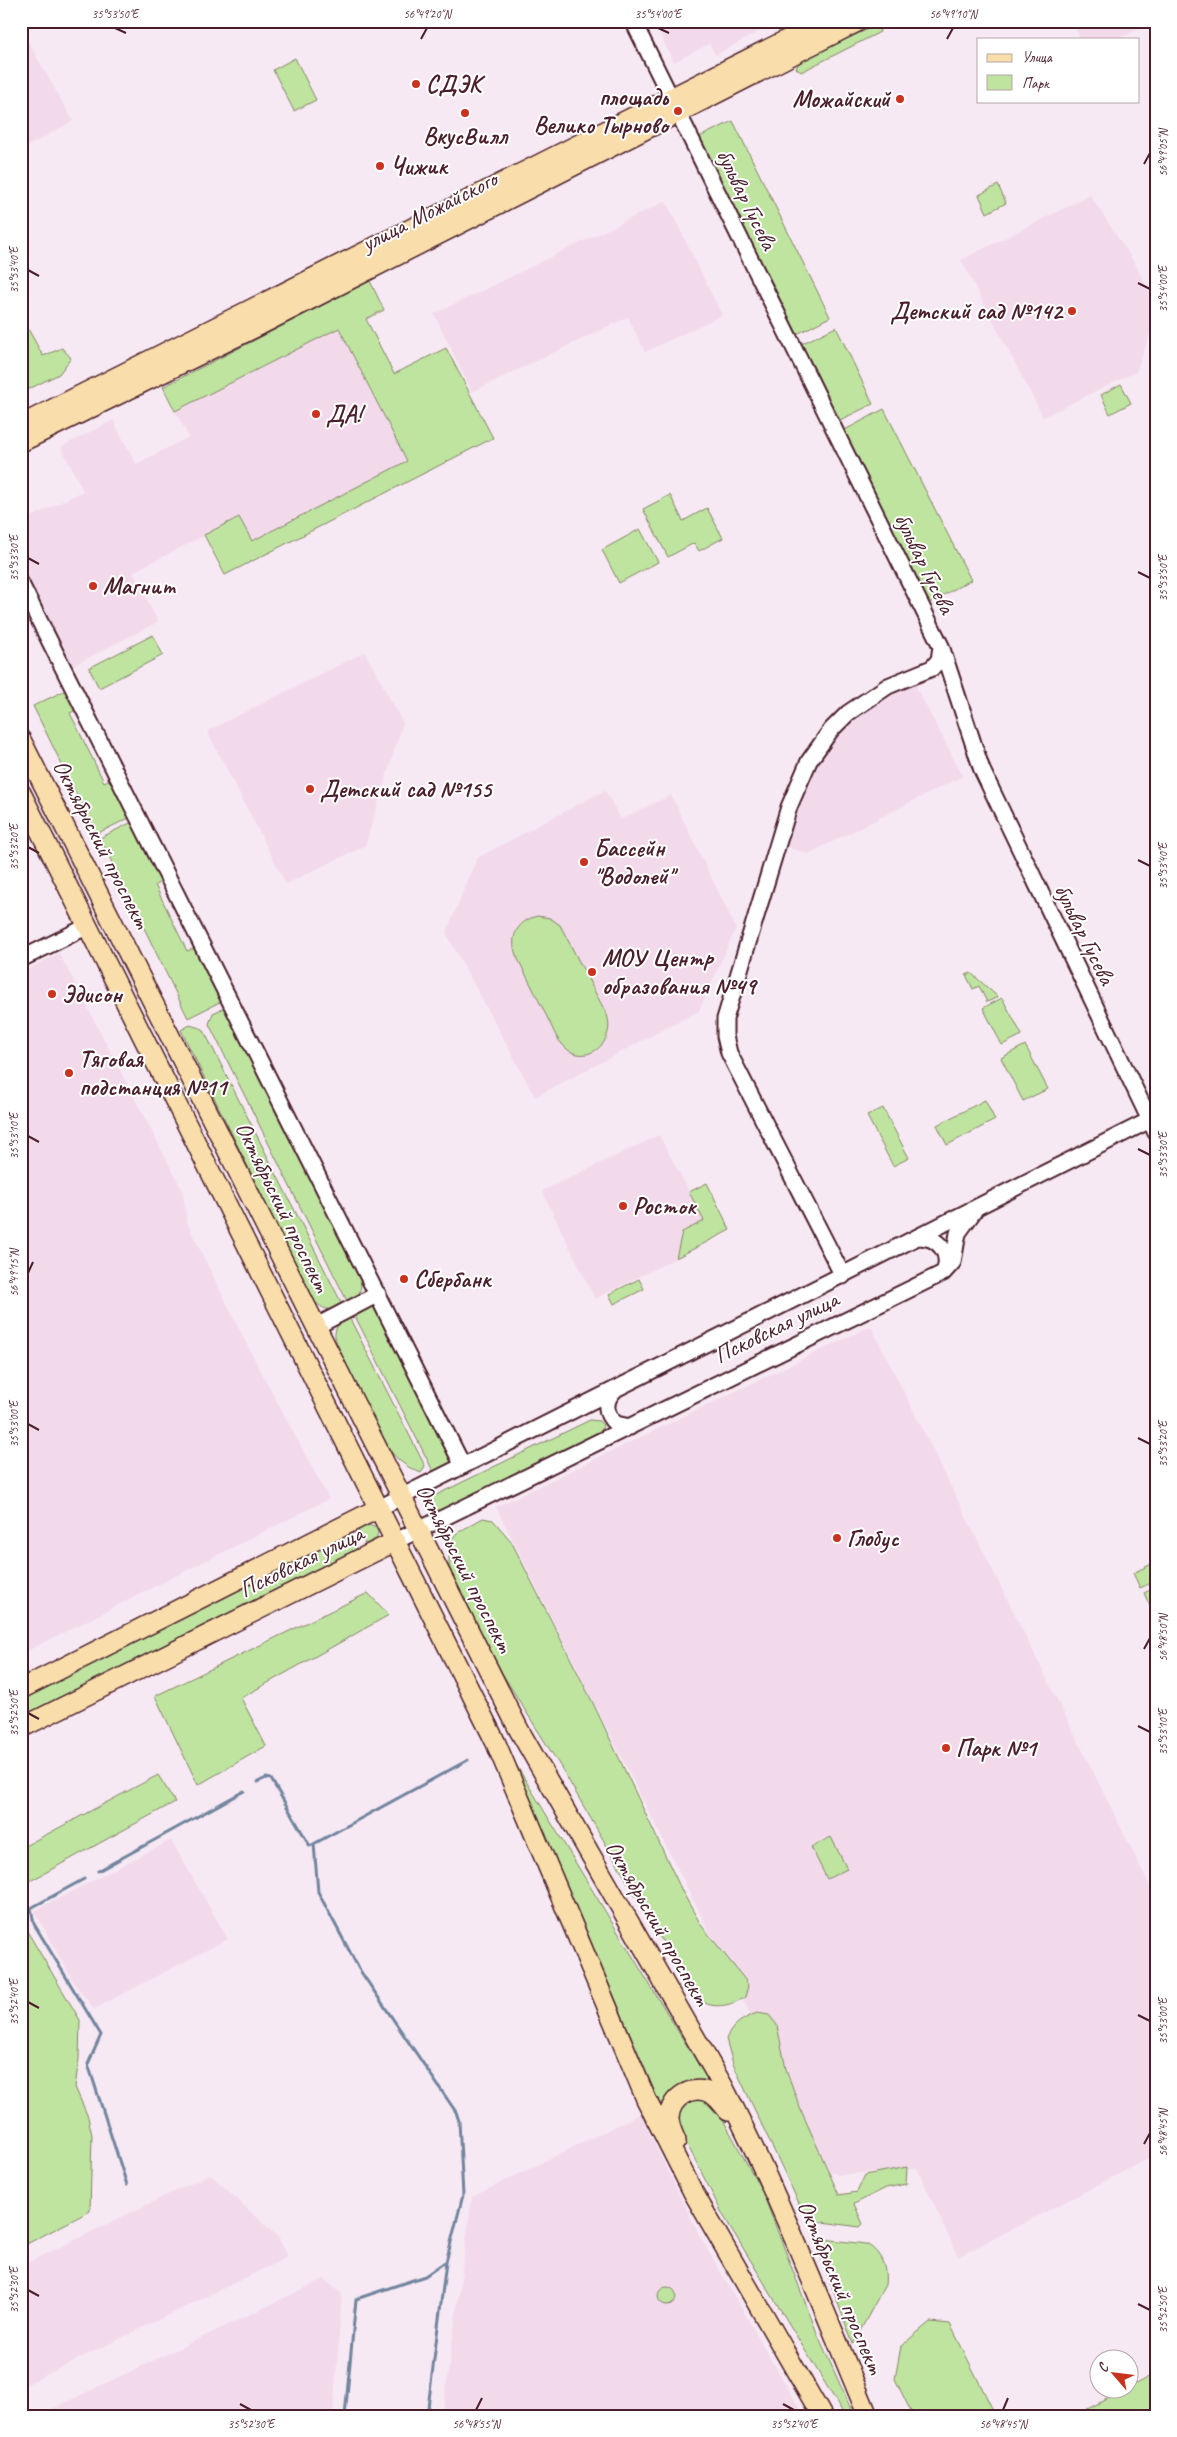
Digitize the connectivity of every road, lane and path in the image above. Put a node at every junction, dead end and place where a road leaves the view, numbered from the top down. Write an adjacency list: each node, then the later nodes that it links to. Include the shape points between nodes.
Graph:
1 (632, 21): 4 (street, бульвар Гусева)
2 (824, 21): 4 (main road, улица Можайского)
3 (859, 21): 4 (main road, улица Можайского)
4 (675, 105): 5 (main road, улица Можайского); 6 (main road, улица Можайского, via 261,324); 8 (street, бульвар Гусева)
5 (21, 425)
6 (21, 442)
7 (21, 584): 18 (street)
8 (940, 646): 13 (street, бульвар Гусева, via 982,770); 17 (street, via 940,656 935,665 888,686 859,704 831,730 809,761 789,807 725,1019 729,1052)
9 (21, 740): 19 (main road, Октябрьский проспект)
10 (21, 793): 11 (main road, Октябрьский проспект)
11 (88, 926): 12 (street); 26 (main road, Октябрьский проспект)
12 (21, 960)
13 (1154, 1123): 14 (street, Псковская улица)
14 (976, 1208): 15 (street, Псковская улица); 16 (street, Псковская улица, via 958,1233 953,1262)
15 (918, 1237): 16 (street, via 931,1239 943,1249 946,1261); 17 (street, Псковская улица)
16 (943, 1273): 22 (street, Псковская улица)
17 (843, 1276): 20 (street, Псковская улица)
18 (378, 1294): 19 (street); 24 (street)
19 (315, 1327): 25 (main road, Октябрьский проспект)
20 (616, 1389): 21 (street, Псковская улица); 22 (street, via 607,1402 608,1414 618,1425)
21 (581, 1407): 23 (street, via 593,1406 605,1414 609,1426); 24 (street, Псковская улица)
22 (630, 1427): 23 (street, Псковская улица)
23 (604, 1440): 27 (street, Псковская улица)
24 (463, 1466): 25 (street, Псковская улица)
25 (401, 1497): 26 (street, Псковская улица); 27 (main road, Октябрьский проспект)
26 (379, 1508): 28 (main road, Октябрьский проспект); 29 (main road, Псковская улица)
27 (418, 1531): 28 (street, Псковская улица); 31 (main road, Октябрьский проспект, via 519,1730)
28 (396, 1541): 30 (main road, Псковская улица); 32 (main road, Октябрьский проспект, via 496,1741 646,2099)
29 (21, 1689)
30 (21, 1728)
31 (749, 2137): 32 (main road, via 720,2100 708,2092 689,2091 674,2103 670,2111 670,2126 693,2178); 34 (main road, Октябрьский проспект)
32 (696, 2197): 33 (main road, Октябрьский проспект)
33 (822, 2416)
34 (868, 2416)

